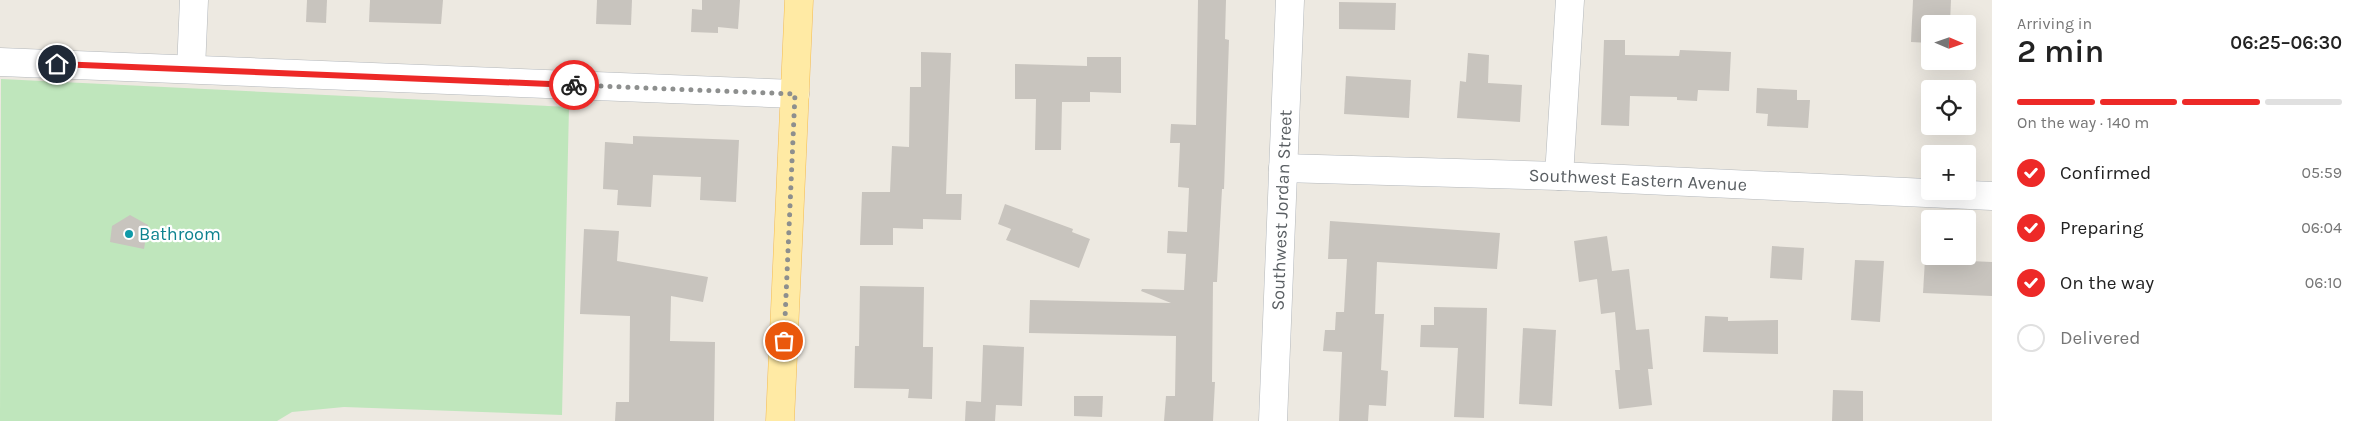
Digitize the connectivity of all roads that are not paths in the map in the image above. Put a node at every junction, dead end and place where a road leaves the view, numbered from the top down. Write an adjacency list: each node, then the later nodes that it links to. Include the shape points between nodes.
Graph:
1 (194, 0): 6 (street)
2 (799, 0): 7 (main road)
3 (1290, 0): 8 (street, Southwest Jordan Street)
4 (1570, 0): 9 (street)
5 (0, 62): 6 (street)
6 (191, 69): 7 (street)
7 (795, 94): 11 (main road)
8 (1284, 168): 9 (street, Southwest Eastern Avenue); 12 (street, Southwest Jordan Street)
9 (1559, 176): 10 (street, Southwest Eastern Avenue)
10 (1992, 196)
11 (780, 421)
12 (1273, 421)

